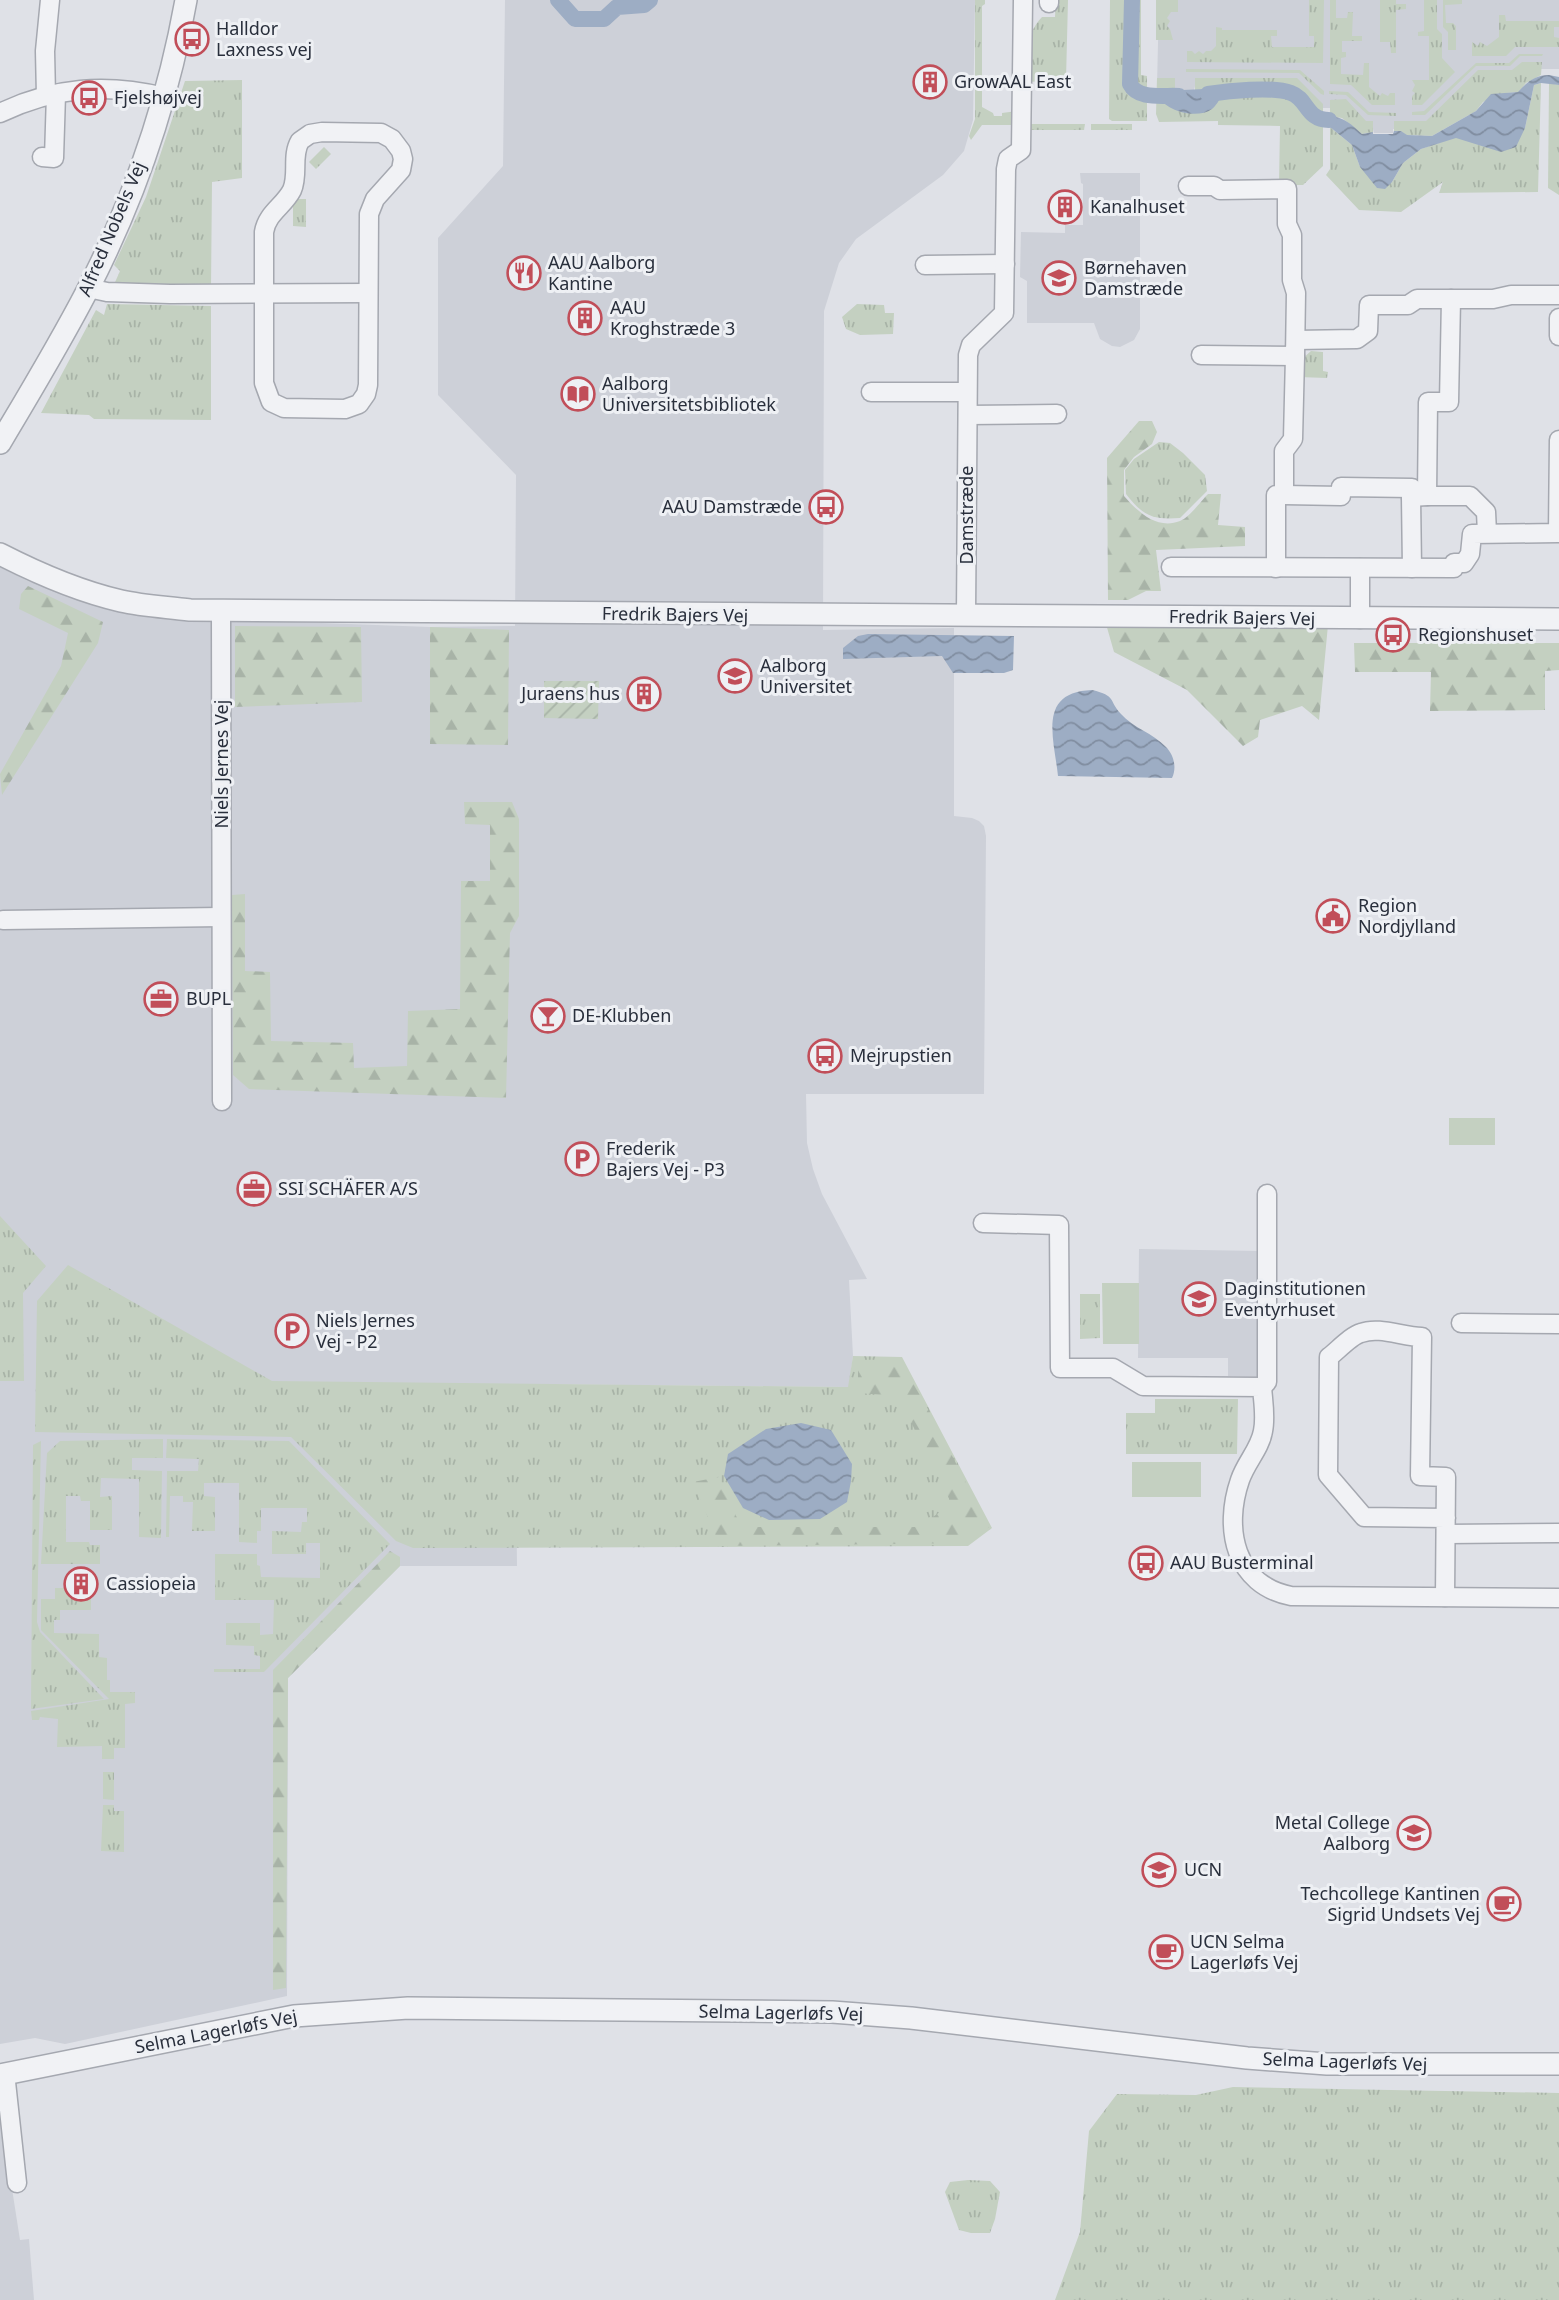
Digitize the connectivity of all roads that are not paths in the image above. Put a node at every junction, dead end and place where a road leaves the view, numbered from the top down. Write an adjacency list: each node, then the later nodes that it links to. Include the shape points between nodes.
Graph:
1 (50, 0): 4 (street, via 45,51)
2 (186, 0): 5 (street, Alfred Nobels Vej)
3 (1023, 0): 9 (street, Damstræde, via 1021,150 1008,159 1006,169)
4 (51, 95): 5 (street, via 101,88); 6 (street); 7 (street, via 54,158)
5 (164, 97): 11 (street, Alfred Nobels Vej, via 136,181)
6 (0, 113)
7 (42, 157)
8 (1188, 186): 18 (street, via 1287,189)
9 (1005, 264): 10 (street); 20 (street, Damstræde, via 1004,313 971,345)
10 (925, 265)
11 (88, 288): 13 (street); 24 (street, Alfred Nobels Vej, via 60,342)
12 (368, 293): 13 (street); 13 (street, via 368,385 359,404 345,409 284,408 271,402 264,383); 13 (street, via 370,208 401,170 403,155 386,134 363,131 321,132 300,141 291,192 265,225)
13 (263, 294)
14 (1559, 295): 15 (street)
15 (1451, 299): 18 (street, via 1369,305 1368,331 1357,339); 27 (street, via 1449,402 1428,402)
16 (1559, 318): 17 (street)
17 (1559, 335)
18 (1296, 348): 19 (street); 26 (street, via 1293,439 1284,451)
19 (1201, 355)
20 (968, 391): 21 (street); 23 (street, Damstræde)
21 (871, 392)
22 (1057, 414): 23 (street)
23 (968, 415): 35 (street, Damstræde)
24 (3, 431)
25 (1559, 440): 28 (street, via 1558,533)
26 (1284, 495): 27 (street, via 1341,496 1341,487 1412,488); 31 (street, via 1276,495)
27 (1419, 496): 28 (street, via 1470,496 1486,512); 33 (street)
28 (1486, 534): 33 (street, via 1471,535 1470,554 1464,563 1454,563 1454,568)
29 (0, 554): 34 (street, Fredrik Bajers Vej, via 39,575 121,601)
30 (1171, 567): 31 (street)
31 (1276, 568): 32 (street)
32 (1360, 568): 33 (street); 36 (street)
33 (1412, 568)
34 (221, 611): 35 (street, Fredrik Bajers Vej); 38 (street, Niels Jernes Vej)
35 (966, 615): 36 (street, Fredrik Bajers Vej)
36 (1360, 619): 37 (street, Fredrik Bajers Vej)
37 (1559, 619)
38 (221, 918): 39 (street); 40 (street, Niels Jernes Vej)
39 (3, 920)
40 (222, 1101)
41 (1267, 1194): 45 (street, via 1267,1382)
42 (982, 1223): 45 (street, via 1059,1225 1060,1368 1113,1368 1143,1386)
43 (1461, 1323): 44 (street)
44 (1559, 1324)
45 (1262, 1387): 48 (street, via 1264,1429 1241,1476 1234,1508 1237,1550 1258,1583 1291,1597)
46 (1446, 1526): 46 (street, via 1364,1517 1328,1475 1329,1357 1360,1333 1422,1337 1420,1476 1446,1477); 47 (street); 48 (street)
47 (1559, 1533)
48 (1445, 1597): 49 (street)
49 (1559, 1598)
50 (1559, 2064): 51 (street, Selma Lagerløfs Vej, via 1327,2064 832,2012 408,2008 294,2016)
51 (2, 2074): 52 (street)
52 (17, 2183)

